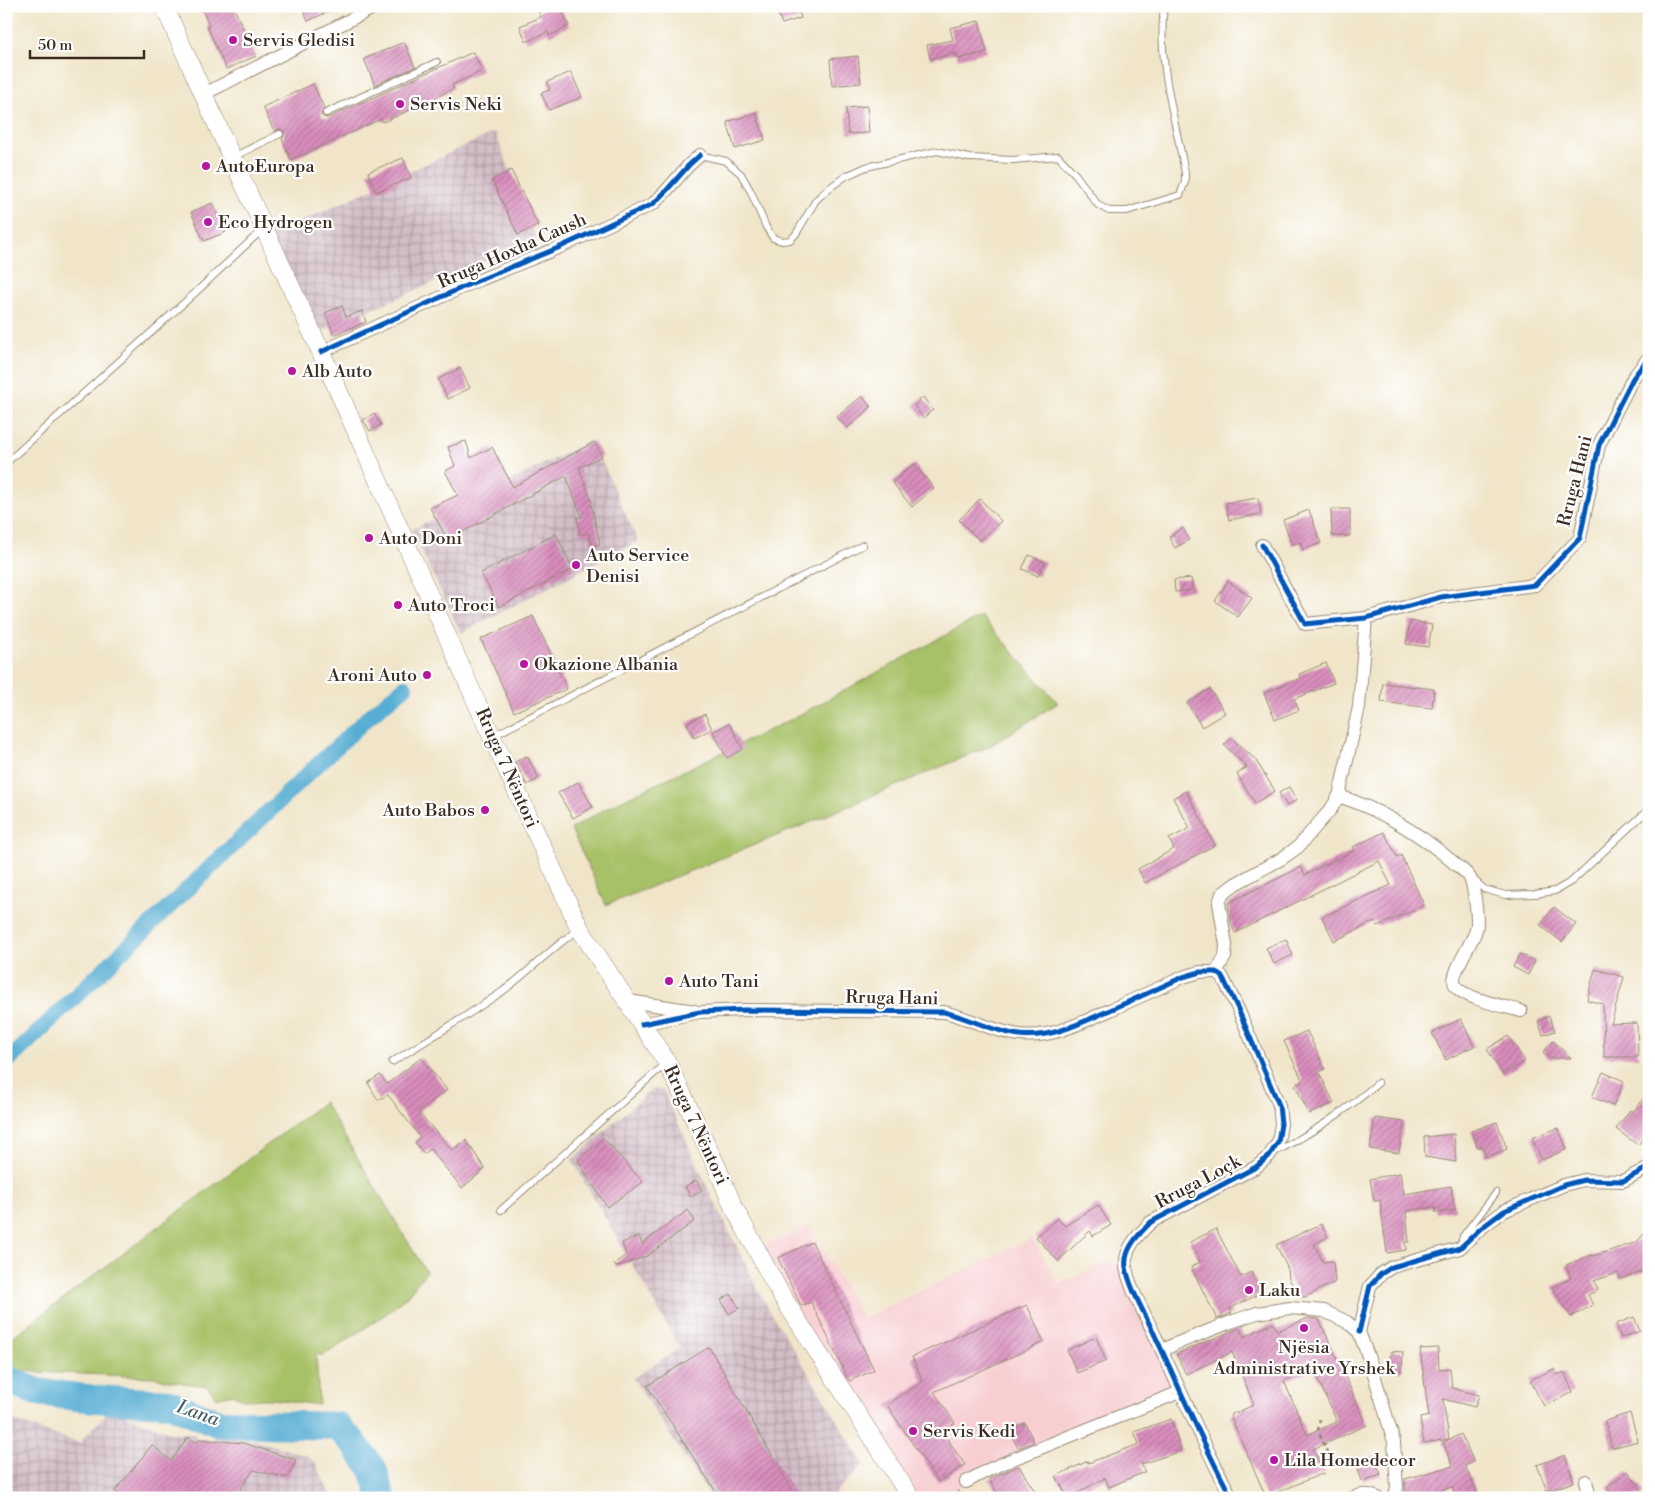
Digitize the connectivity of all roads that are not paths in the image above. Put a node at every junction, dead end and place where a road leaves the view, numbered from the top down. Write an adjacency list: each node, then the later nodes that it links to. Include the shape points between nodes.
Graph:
1 (164, 6): 5 (main road, Rruga 7 Nëntori)
2 (377, 6): 5 (street)
3 (1164, 6): 8 (lane, via 1164,64 1185,173 1180,195 1127,210 1109,211 1098,204 1058,156 1013,160 969,158 937,151 866,167 846,176 816,200 796,234 790,240 782,241 774,238 766,228 742,174 726,162)
4 (437, 62): 6 (lane)
5 (204, 94): 9 (main road, Rruga 7 Nëntori)
6 (326, 113)
7 (280, 134): 9 (lane)
8 (700, 155): 11 (street, Rruga Hoxha Caush, via 653,204)
9 (232, 158): 10 (main road, Rruga 7 Nëntori)
10 (264, 228): 11 (main road, Rruga 7 Nëntori); 13 (lane)
11 (321, 352): 17 (main road, Rruga 7 Nëntori)
12 (1649, 358): 16 (street, Rruga Hani, via 1633,378 1599,445 1580,538 1535,585 1440,597)
13 (6, 463)
14 (863, 545): 17 (lane)
15 (1262, 545): 16 (street, Rruga Hani, via 1305,624)
16 (1366, 618): 18 (street, via 1359,707)
17 (492, 737): 21 (main road, Rruga 7 Nëntori)
18 (1339, 796): 20 (street, via 1400,824 1434,846); 22 (street, via 1331,810 1298,847 1222,894 1219,903 1226,945 1225,957)
19 (1649, 809): 20 (lane, via 1572,881 1555,891 1505,895 1484,889)
20 (1470, 877): 24 (street, via 1478,922 1453,982 1455,987 1470,996)
21 (580, 929): 23 (main road, Rruga 7 Nëntori); 27 (lane, via 502,991)
22 (1216, 972): 25 (street, Rruga Hani, via 1183,977 1068,1028 1035,1035 1000,1031 944,1012); 30 (street, Rruga Loçk, via 1226,981 1279,1105 1281,1124 1278,1142)
23 (628, 1001): 25 (street, Rruga Hani); 26 (main road, Rruga 7 Nëntori)
24 (1521, 1011)
25 (700, 1012): 26 (street, Rruga Hani)
26 (642, 1024): 28 (main road, Rruga 7 Nëntori)
27 (392, 1062)
28 (668, 1064): 33 (lane); 41 (main road, Rruga 7 Nëntori, via 750,1240)
29 (1378, 1083): 30 (lane, via 1338,1115)
30 (1269, 1156): 36 (street, Rruga Loçk, via 1256,1167 1151,1222 1128,1251 1126,1266 1132,1286)
31 (1649, 1167): 34 (street, via 1623,1181 1584,1180 1531,1198 1504,1211)
32 (1496, 1193): 34 (lane, via 1463,1236)
33 (501, 1210)
34 (1460, 1248): 35 (street, via 1392,1267 1381,1274 1370,1286)
35 (1359, 1332): 36 (street, via 1324,1311 1290,1308 1257,1313); 45 (street, via 1394,1442 1397,1488)
36 (1162, 1351): 37 (street, Rruga Loçk)
37 (1180, 1392): 39 (street, via 997,1465); 40 (street, Rruga Loçk)
38 (1586, 1481): 46 (street)
39 (966, 1482)
40 (1230, 1493): 42 (lane)
41 (908, 1497)
42 (1210, 1498)
43 (1353, 1498): 44 (street, via 1370,1494)
44 (1378, 1498)
45 (1394, 1498)
46 (1590, 1498)

